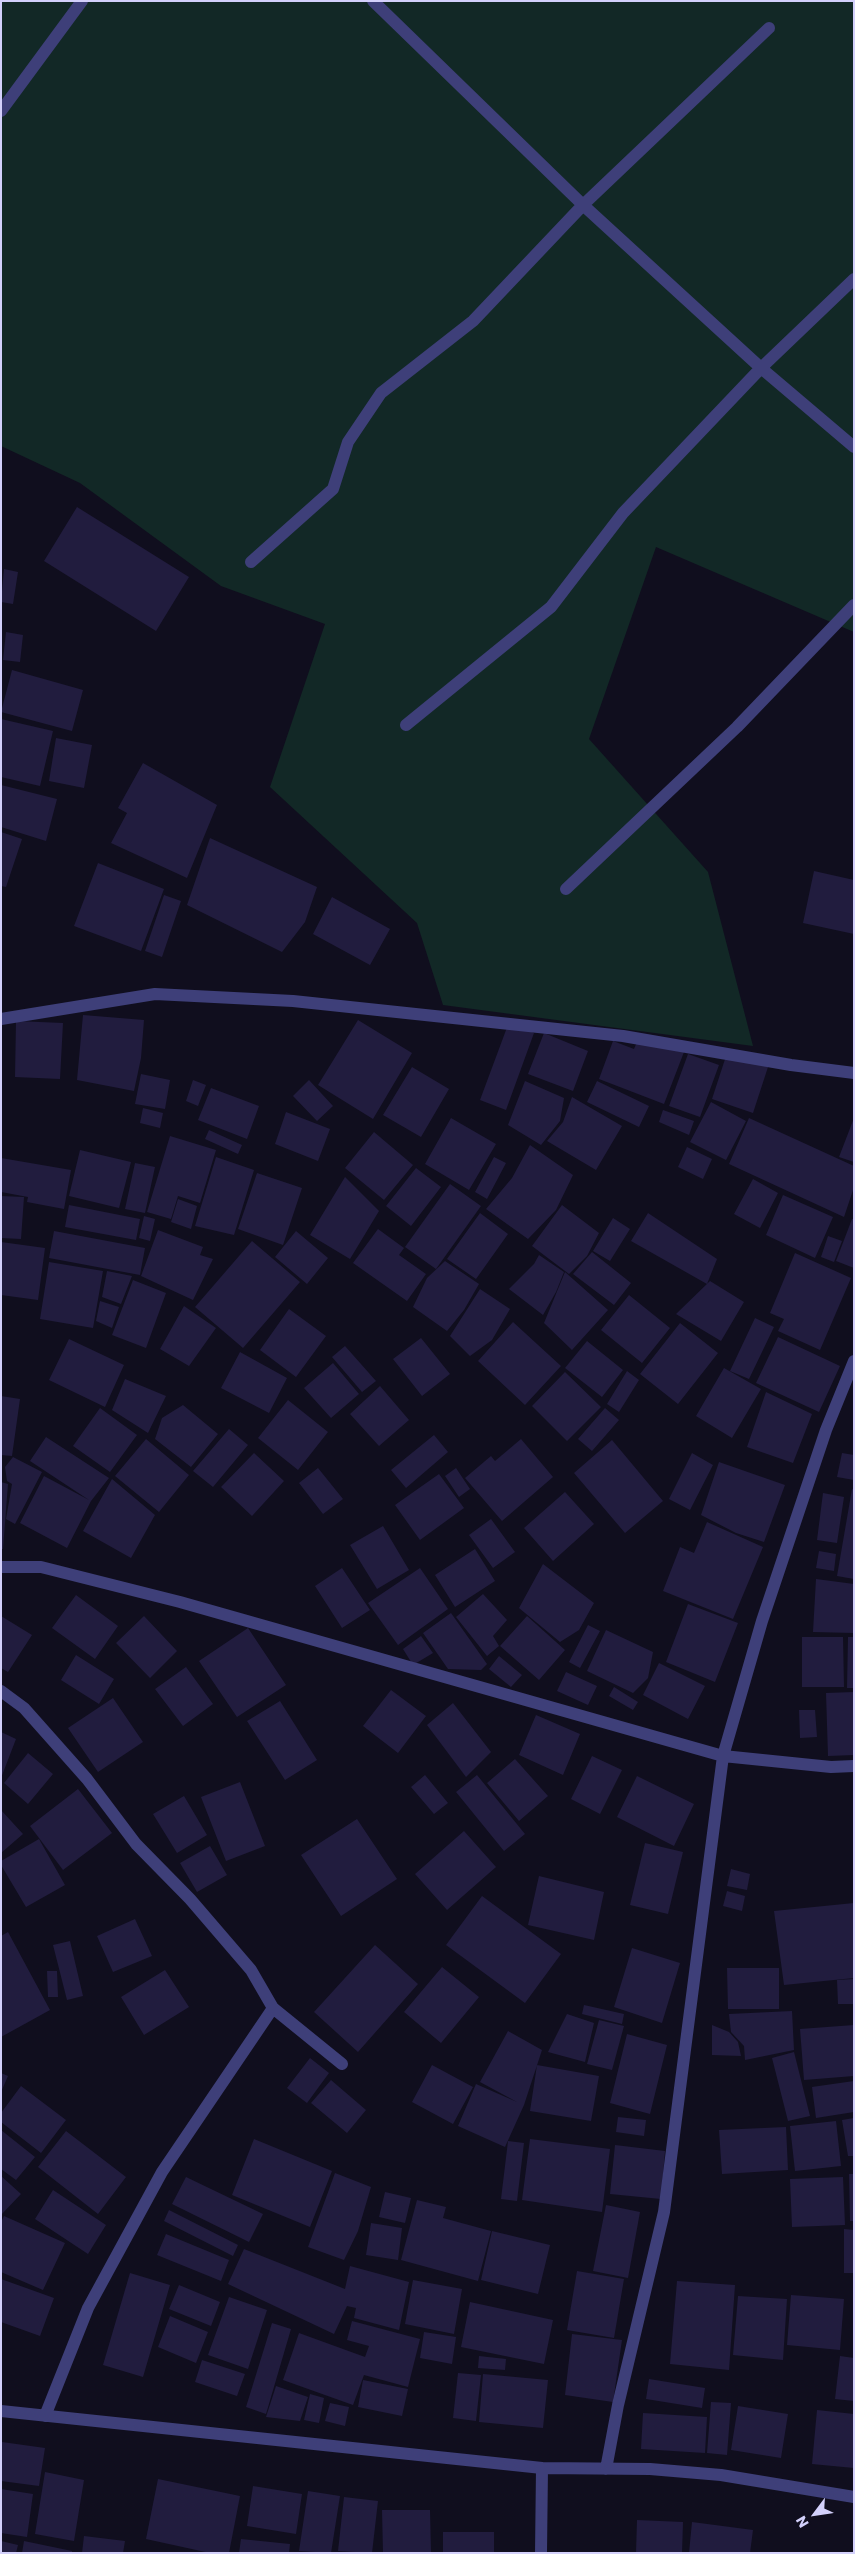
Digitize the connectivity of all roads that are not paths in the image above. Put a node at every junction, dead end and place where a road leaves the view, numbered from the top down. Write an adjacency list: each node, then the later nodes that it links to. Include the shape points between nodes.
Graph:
1 (82, 1): 4 (street)
2 (373, 1): 5 (street)
3 (769, 28): 5 (street)
4 (1, 111)
5 (582, 205): 7 (street); 9 (street, via 473,321 381,393 348,442 333,489)
6 (854, 279): 7 (street)
7 (761, 368): 8 (street); 11 (street, via 623,513 551,607)
8 (854, 447)
9 (251, 562)
10 (854, 605): 12 (street, via 737,727)
11 (406, 725)
12 (566, 889)
13 (1, 1019): 14 (street, via 155,994 292,1001 622,1036)
14 (854, 1073)
15 (854, 1361): 18 (street, via 826,1430 762,1621)
16 (1, 1567): 18 (street, via 41,1567 180,1602)
17 (1, 1691): 20 (street, via 24,1708 87,1779 136,1844 190,1899 251,1970)
18 (723, 1756): 19 (street, via 831,1767); 25 (street, via 664,2212)
19 (854, 1766)
20 (273, 2008): 21 (street); 23 (street, via 162,2172 88,2308)
21 (342, 2064)
22 (1, 2411): 23 (street)
23 (44, 2416): 24 (street)
24 (542, 2468): 25 (street); 27 (street)
25 (606, 2469): 26 (street, via 721,2475)
26 (854, 2497)
27 (541, 2553)

